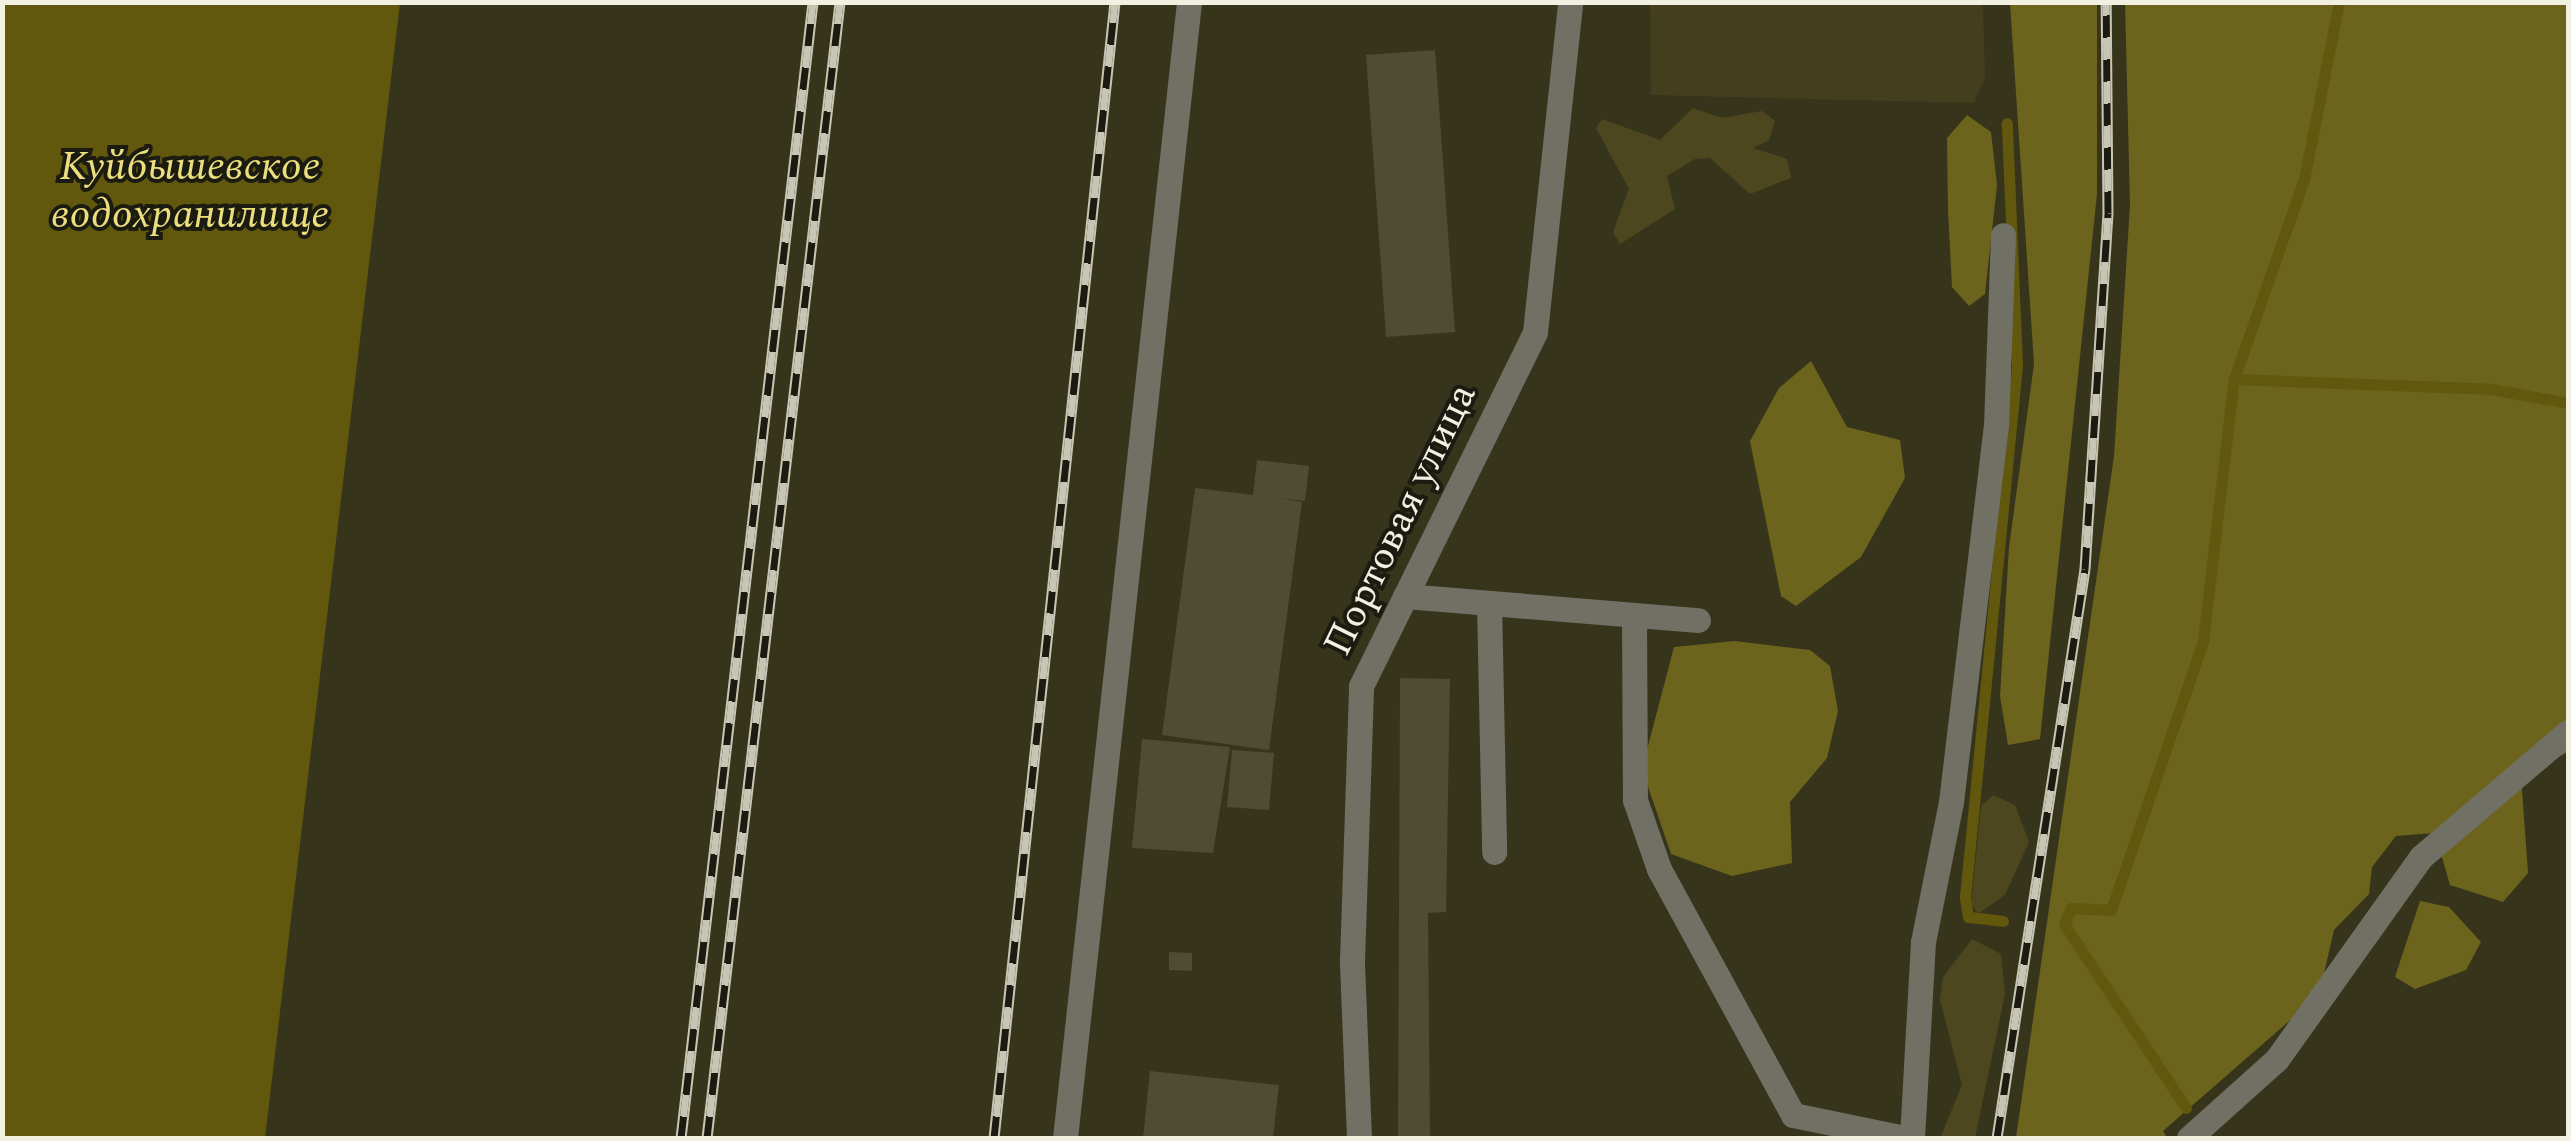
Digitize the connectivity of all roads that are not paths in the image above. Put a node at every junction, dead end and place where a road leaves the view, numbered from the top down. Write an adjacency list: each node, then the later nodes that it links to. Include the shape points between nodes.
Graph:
1 (1189, 2): 10 (street)
2 (1570, 2): 4 (street, Портовая улица, via 1534,332)
3 (2002, 235): 12 (street, via 1996,426 1951,802 1923,942)
4 (1405, 596): 5 (street); 11 (street, Портовая улица, via 1361,686 1352,962)
5 (1489, 603): 6 (street); 9 (street)
6 (1634, 615): 7 (street); 12 (street, via 1634,800 1659,868 1792,1116)
7 (1698, 620)
8 (2568, 732): 13 (street, via 2421,858 2277,1059)
9 (1494, 852)
10 (1066, 1138)
11 (1359, 1138)
12 (1908, 1138)
13 (2189, 1138)

